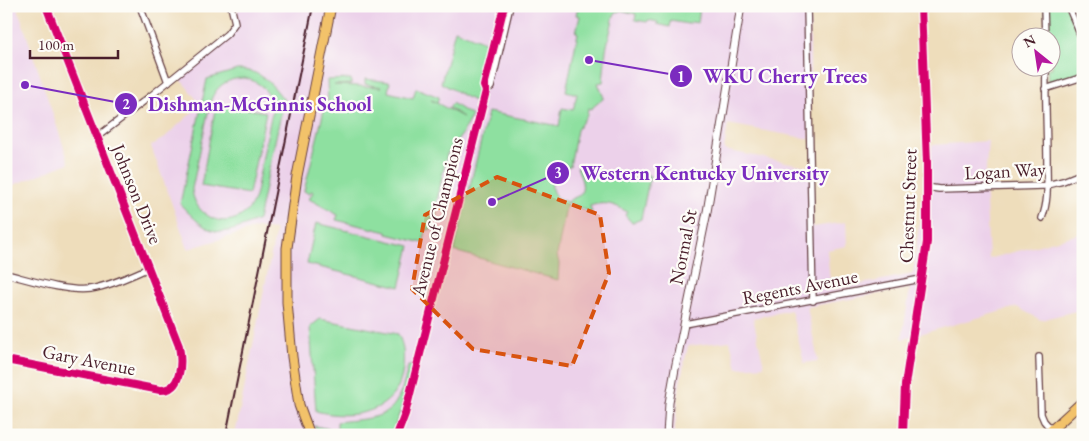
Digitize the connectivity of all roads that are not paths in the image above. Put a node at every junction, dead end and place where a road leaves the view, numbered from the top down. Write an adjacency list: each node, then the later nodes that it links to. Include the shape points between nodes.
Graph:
1 (46, 6): 19 (street, Johnson Drive)
2 (140, 6): 16 (street)
3 (231, 6): 16 (street, via 235,20 233,27)
4 (331, 6): 34 (main road, via 297,176 287,248 286,302 292,357 299,405)
5 (504, 6): 18 (street, Avenue of Champions, via 484,86)
6 (510, 6): 18 (street, Avenue of Champions, via 490,87)
7 (741, 6): 28 (street, Normal St)
8 (807, 6): 27 (street)
9 (921, 6): 22 (street, Chestnut Street)
10 (1044, 6): 12 (street)
11 (1068, 6): 13 (street)
12 (1045, 28)
13 (1083, 40)
14 (1083, 77): 17 (street)
15 (1046, 78): 17 (street)
16 (168, 82): 19 (street)
17 (1045, 89): 21 (street)
18 (486, 91): 35 (street, Avenue of Champions)
19 (97, 137): 24 (street, Johnson Drive)
20 (1083, 173): 21 (street, Logan Way)
21 (1047, 185): 22 (street, Logan Way, via 980,189); 23 (street)
22 (926, 187): 26 (street, Chestnut Street, via 927,242)
23 (1042, 218)
24 (149, 268): 25 (street, via 88,289 67,288); 31 (street, Johnson Drive, via 180,352 177,381 173,388)
25 (6, 274)
26 (921, 279): 27 (street, Regents Avenue); 37 (street, Chestnut Street, via 905,386)
27 (813, 301): 28 (street, Regents Avenue)
28 (685, 324): 36 (street, Normal St, via 672,385)
29 (1039, 356): 33 (street, via 1041,414)
30 (6, 360): 31 (street, Gary Avenue)
31 (166, 390)
32 (1083, 401): 33 (main road)
33 (1050, 432)
34 (310, 435)
35 (397, 435)
36 (668, 435)
37 (903, 435)

